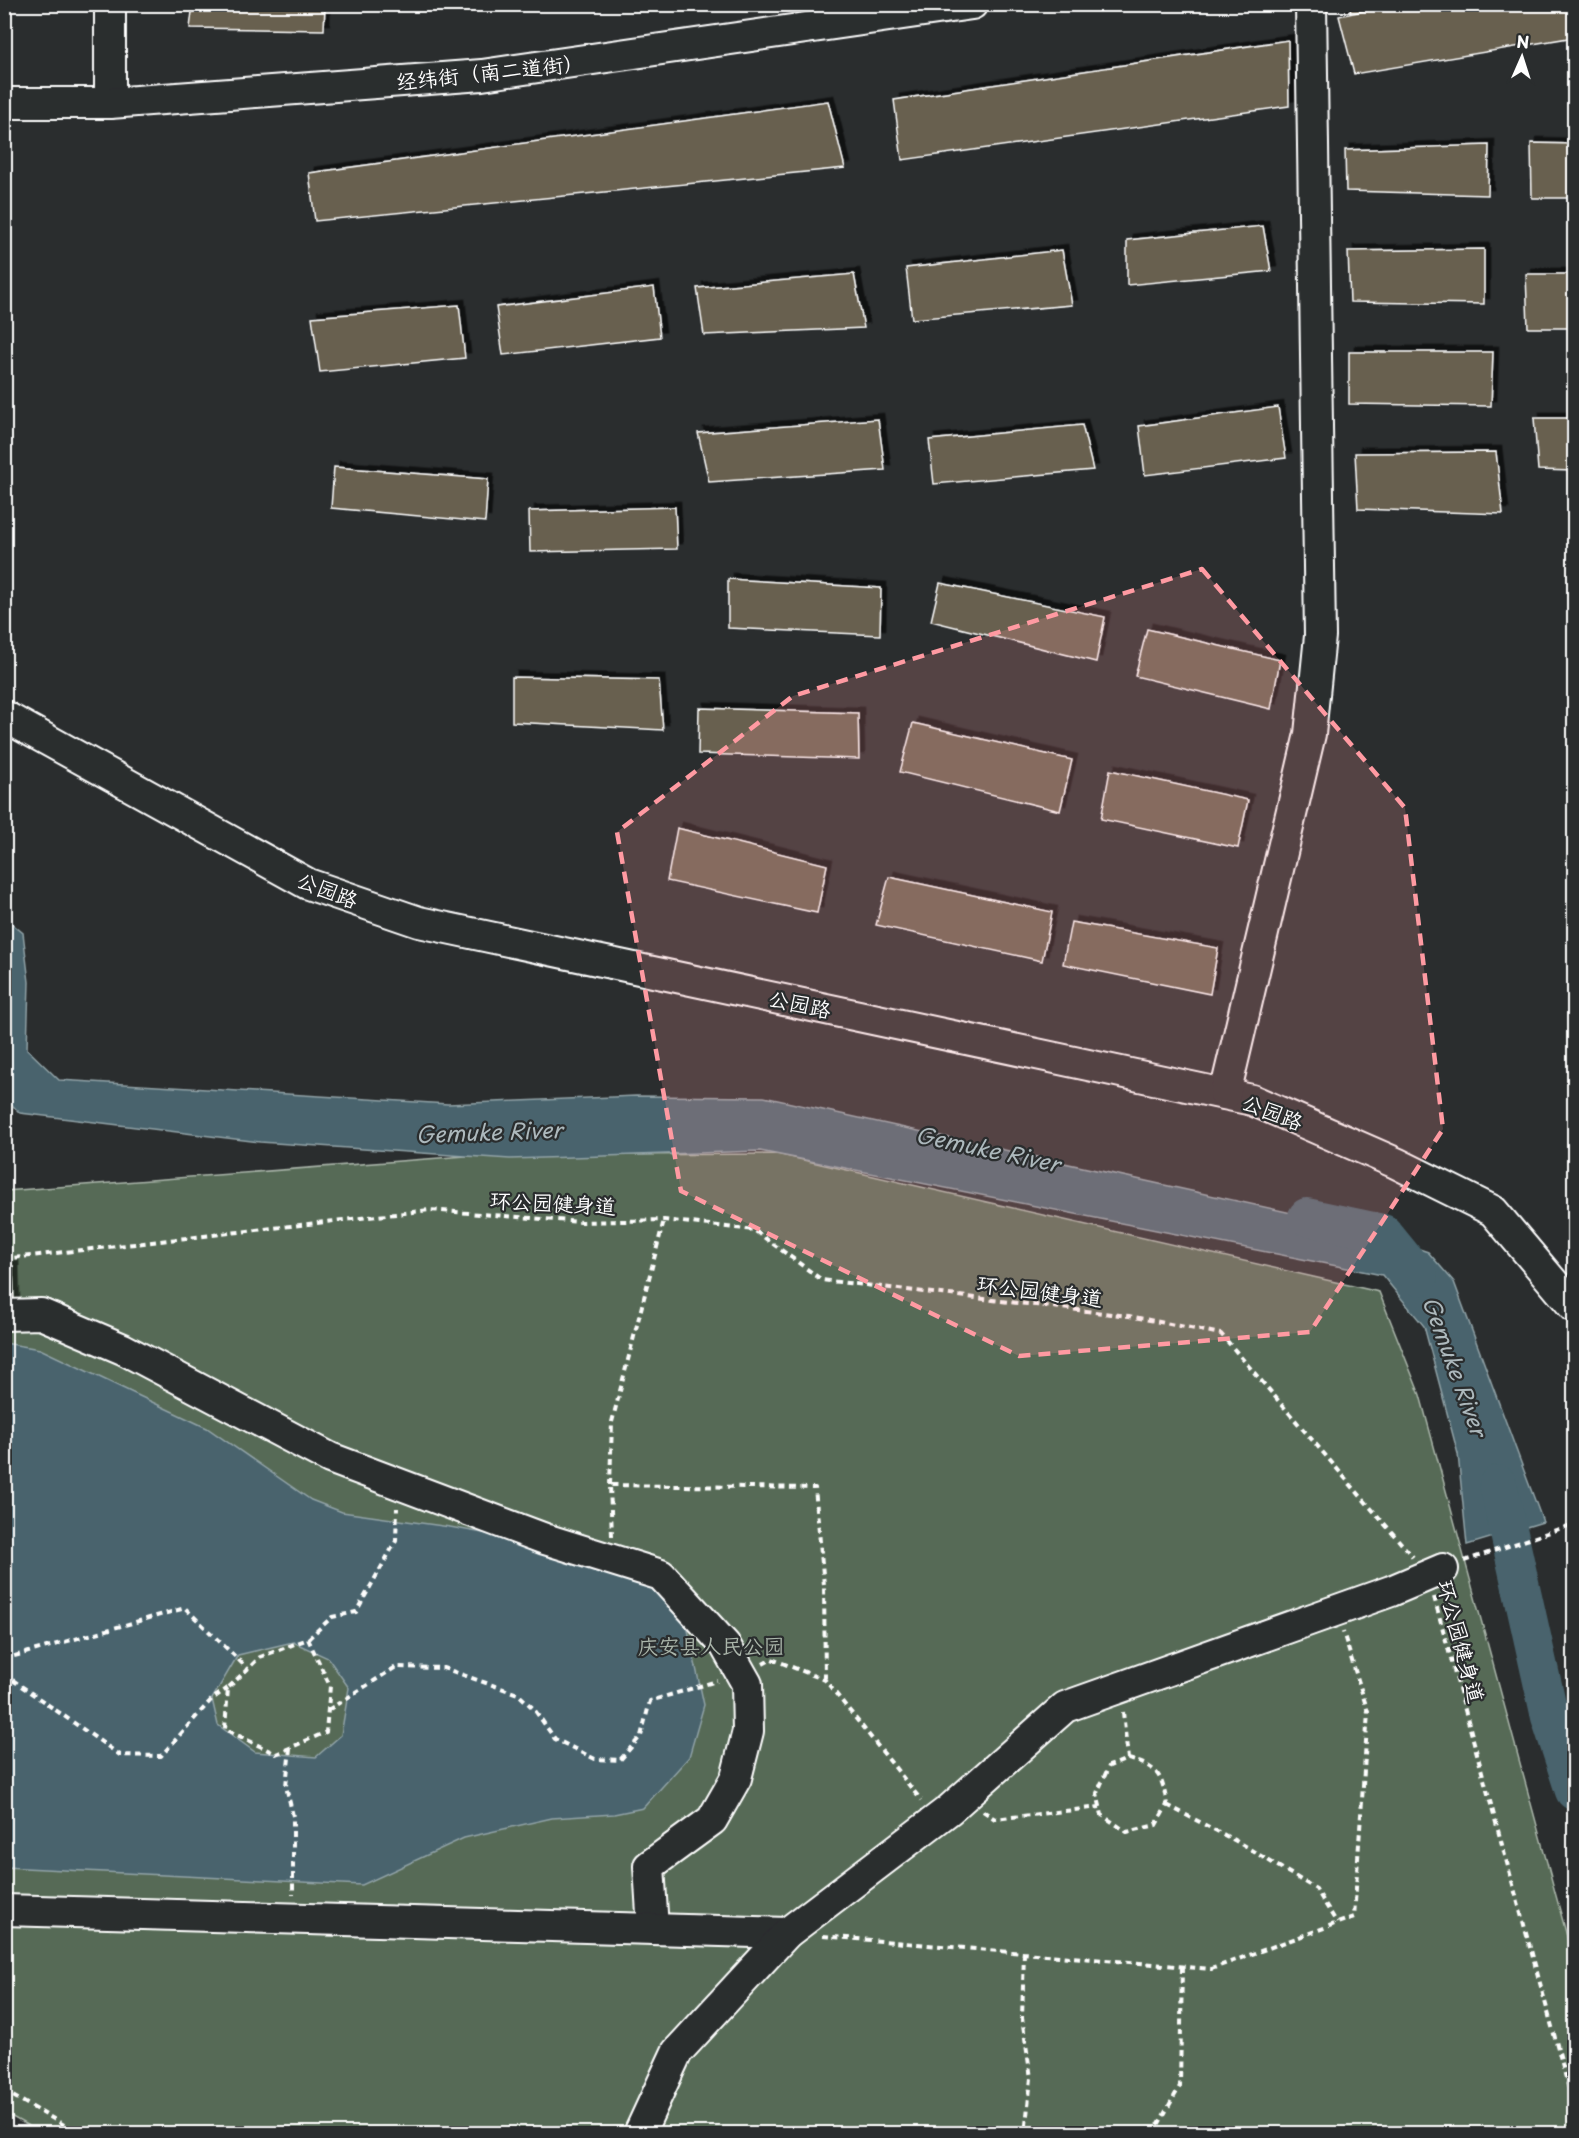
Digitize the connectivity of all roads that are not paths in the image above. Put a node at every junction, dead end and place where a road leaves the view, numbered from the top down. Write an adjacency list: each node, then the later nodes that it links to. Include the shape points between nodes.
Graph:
1 (110, 4): 5 (street)
2 (972, 4): 5 (street, 经纬街（南二道街）, via 482,75)
3 (1311, 4): 7 (street, via 1320,636 1310,734)
4 (4, 103): 5 (street, 经纬街（南二道街）)
5 (110, 103)
6 (4, 716): 7 (street, 公园路, via 308,884 419,922)
7 (1225, 1094): 8 (street, 公园路, via 1252,1100 1493,1211)
8 (1575, 1307)
9 (4, 1315): 12 (street, via 41,1314 123,1348 330,1458 544,1539 662,1575 725,1644 747,1684 748,1731 736,1778 712,1821 649,1866)
10 (1436, 1572): 13 (street, via 1065,1707 937,1819)
11 (4, 1910): 12 (street)
12 (653, 1929): 13 (street)
13 (787, 1933): 14 (street, via 677,2052)
14 (639, 2133)

